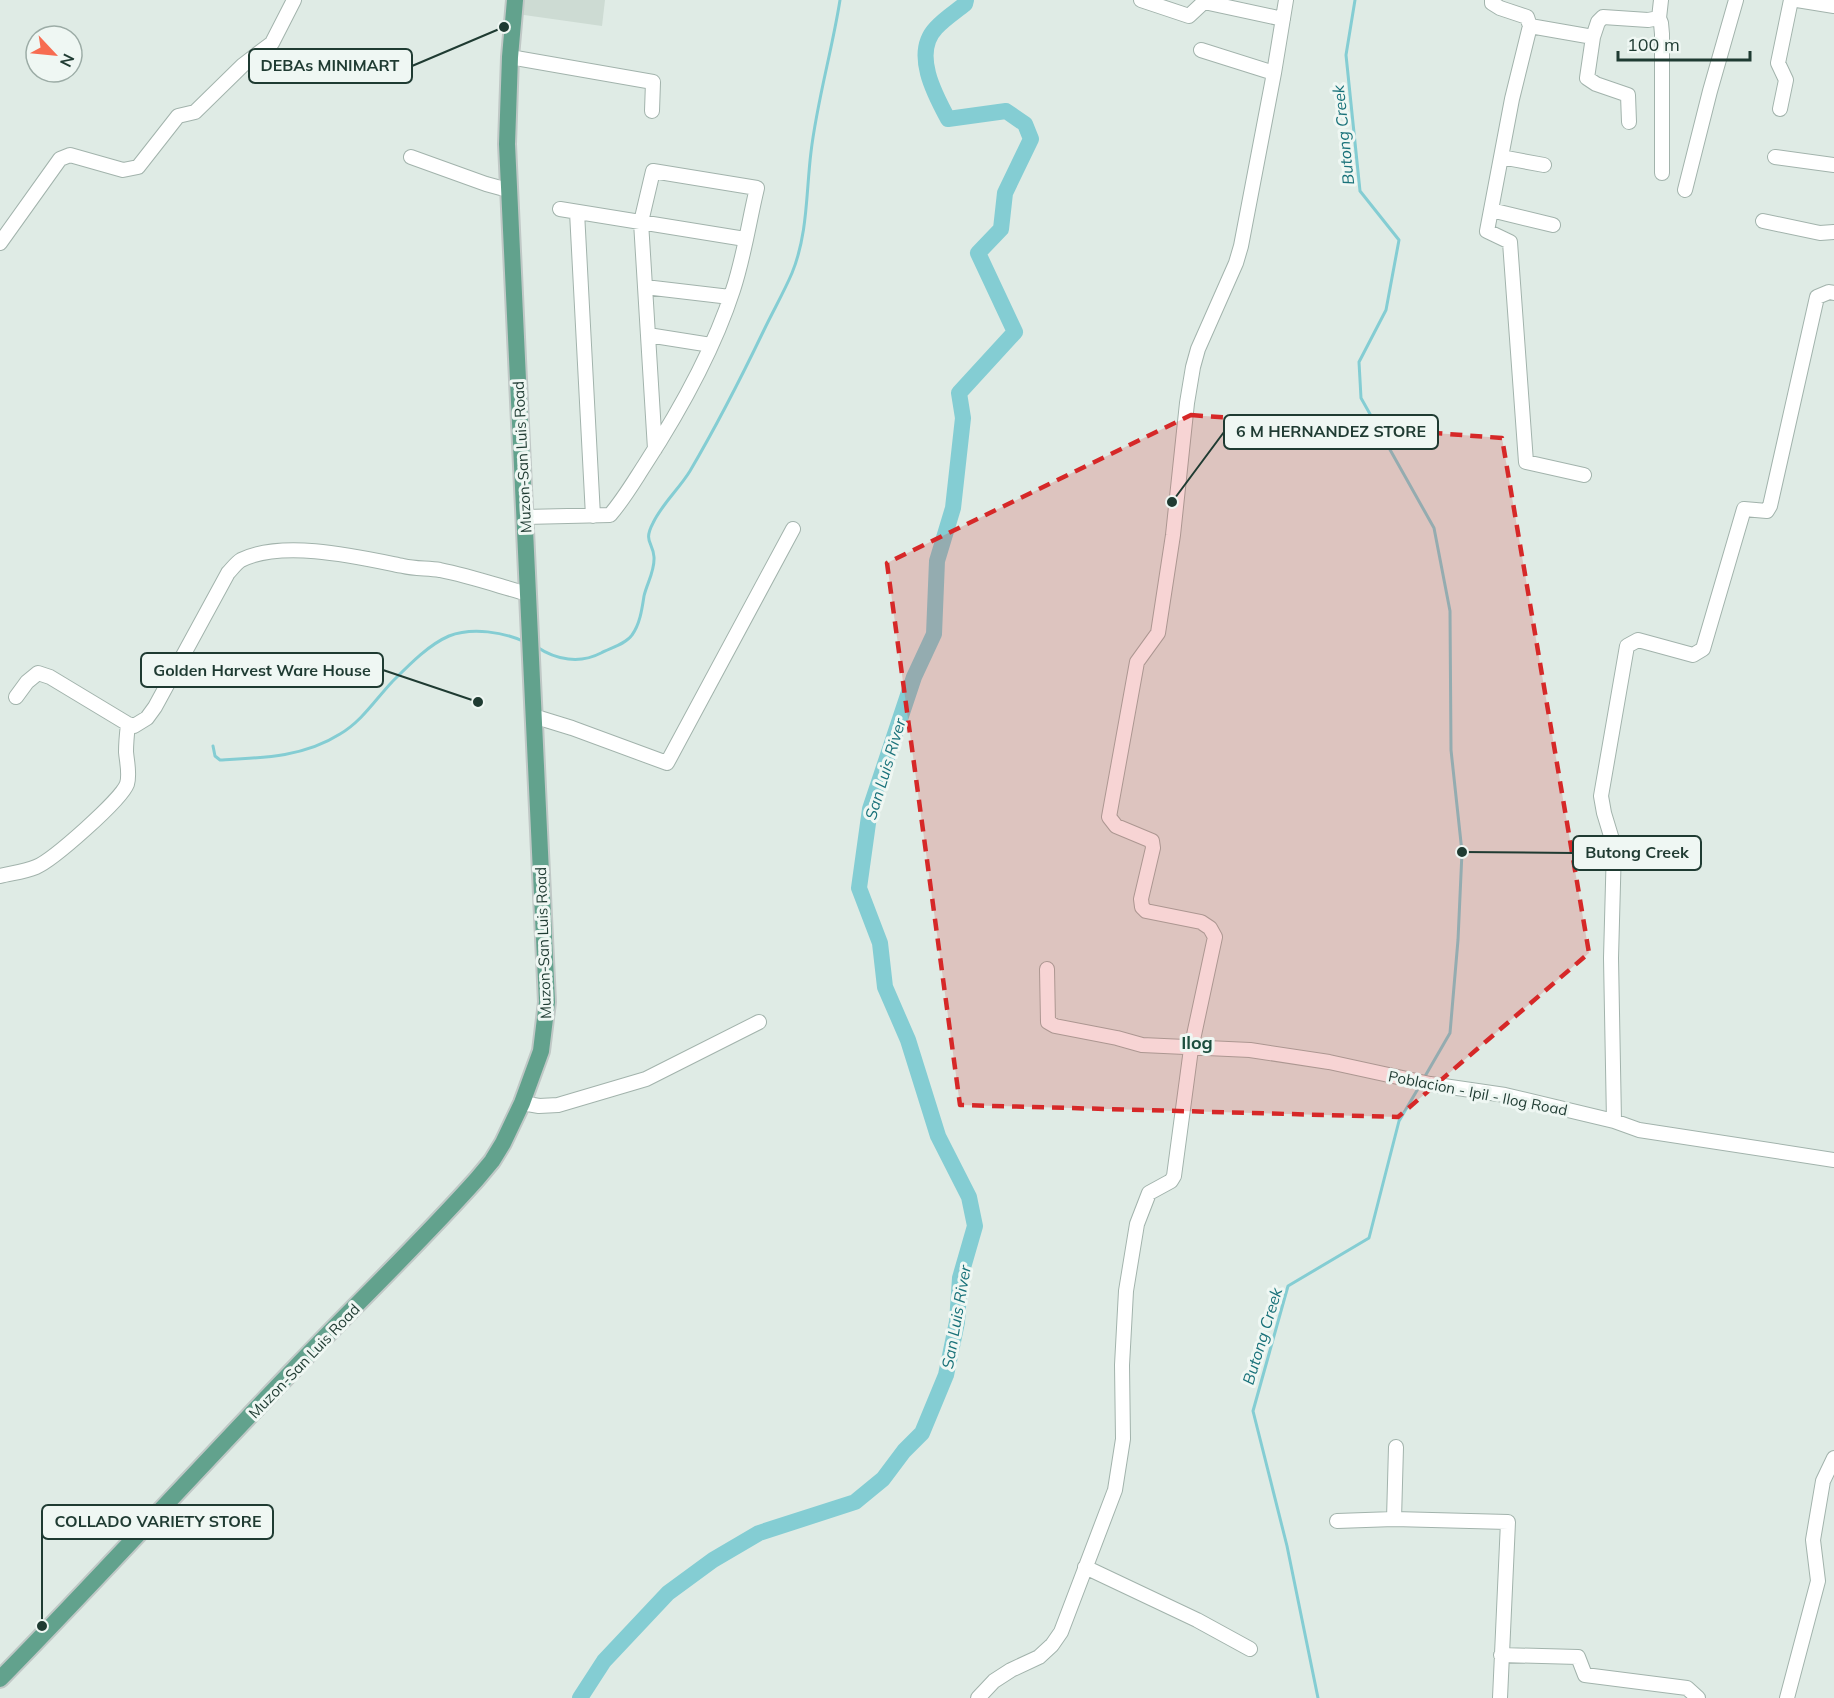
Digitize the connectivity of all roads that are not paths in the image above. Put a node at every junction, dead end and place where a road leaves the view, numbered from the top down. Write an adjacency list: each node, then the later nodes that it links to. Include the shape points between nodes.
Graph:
1 (294, 0): 37 (street, via 272,43 243,64 195,112 178,116 138,167 123,170 70,155 60,159)
2 (515, 0): 16 (main road, Muzon-San Luis Road)
3 (1141, 0): 11 (street, via 1190,16 1204,2)
4 (1286, 0): 11 (street)
5 (1492, 0): 13 (street, via 1500,8 1527,17)
6 (1661, 0): 12 (street)
7 (1736, 0): 28 (street)
8 (1791, 0): 18 (street, via 1778,63 1786,84)
9 (1797, 0): 10 (street)
10 (1834, 6)
11 (1283, 18): 17 (street)
12 (1659, 18): 14 (street, via 1603,17); 26 (street)
13 (1530, 26): 14 (street); 22 (street)
14 (1593, 37): 20 (street, via 1587,78 1628,96)
15 (1201, 50): 17 (street)
16 (510, 57): 19 (street, via 653,82); 27 (main road, Muzon-San Luis Road)
17 (1274, 73): 57 (street, via 1241,246 1193,367 1158,633 1137,662 1109,817 1116,826 1152,841 1140,899 1142,907 1201,922 1215,937)
18 (1779, 109)
19 (651, 111)
20 (1629, 122)
21 (411, 156): 27 (street)
22 (1501, 156): 24 (street); 30 (street)
23 (1775, 157): 25 (street)
24 (1544, 165)
25 (1834, 165)
26 (1662, 173)
27 (508, 190): 48 (main road, Muzon-San Luis Road)
28 (1685, 190)
29 (560, 209): 31 (street)
30 (1491, 210): 34 (street); 46 (street, via 1487,231 1510,242 1526,462)
31 (577, 212): 33 (street); 47 (street)
32 (1763, 221): 35 (street, via 1820,233)
33 (641, 222): 36 (street); 36 (street, via 653,171 757,188); 38 (street)
34 (1553, 225)
35 (1834, 232)
36 (745, 239): 40 (street)
37 (0, 243)
38 (645, 287): 40 (street); 41 (street)
39 (1834, 293): 59 (street, via 1817,297 1770,506 1767,511 1744,509 1703,649 1693,655 1638,640 1627,646 1601,796 1614,846)
40 (730, 297): 42 (street)
41 (648, 335): 42 (street); 44 (street)
42 (711, 345): 43 (street)
43 (671, 423): 44 (street); 45 (street)
44 (653, 424): 45 (street)
45 (655, 449): 47 (street, via 610,515)
46 (1584, 475)
47 (593, 516): 48 (street)
48 (525, 518): 50 (main road, Muzon-San Luis Road)
49 (793, 528): 52 (street, via 667,764)
50 (528, 594): 52 (main road, Muzon-San Luis Road); 53 (street, via 446,571 339,554 262,553 242,560 228,573 151,713 134,726)
51 (16, 697): 53 (street, via 38,673)
52 (532, 716): 58 (main road, Muzon-San Luis Road, via 547,1002 541,1051)
53 (128, 724): 54 (street, via 129,775 117,800 38,867)
54 (0, 876)
55 (1047, 969): 57 (street, Poblacion - Ipil - Ilog Road, via 1048,1022 1142,1045)
56 (759, 1022): 58 (street, via 646,1079 558,1105)
57 (1191, 1049): 59 (street, Poblacion - Ipil - Ilog Road, via 1250,1050 1329,1062); 65 (street, via 1174,1176 1149,1193 1137,1224 1126,1291 1123,1439 1115,1490)
58 (522, 1103): 68 (main road, Muzon-San Luis Road, via 492,1161 459,1199)
59 (1614, 1120): 60 (street, Poblacion - Ipil - Ilog Road, via 1639,1130)
60 (1834, 1160)
61 (1396, 1448): 63 (street)
62 (1834, 1458): 72 (street, via 1823,1481 1813,1540 1818,1581)
63 (1394, 1519): 64 (street); 67 (street, via 1508,1522)
64 (1337, 1521)
65 (1085, 1567): 66 (street); 69 (street, via 1052,1646 994,1681)
66 (1250, 1649)
67 (1501, 1655): 70 (street); 71 (street, via 1578,1657 1585,1675 1687,1688)
68 (0, 1679)
69 (978, 1698)
70 (1500, 1698)
71 (1698, 1698)
72 (1787, 1698)

